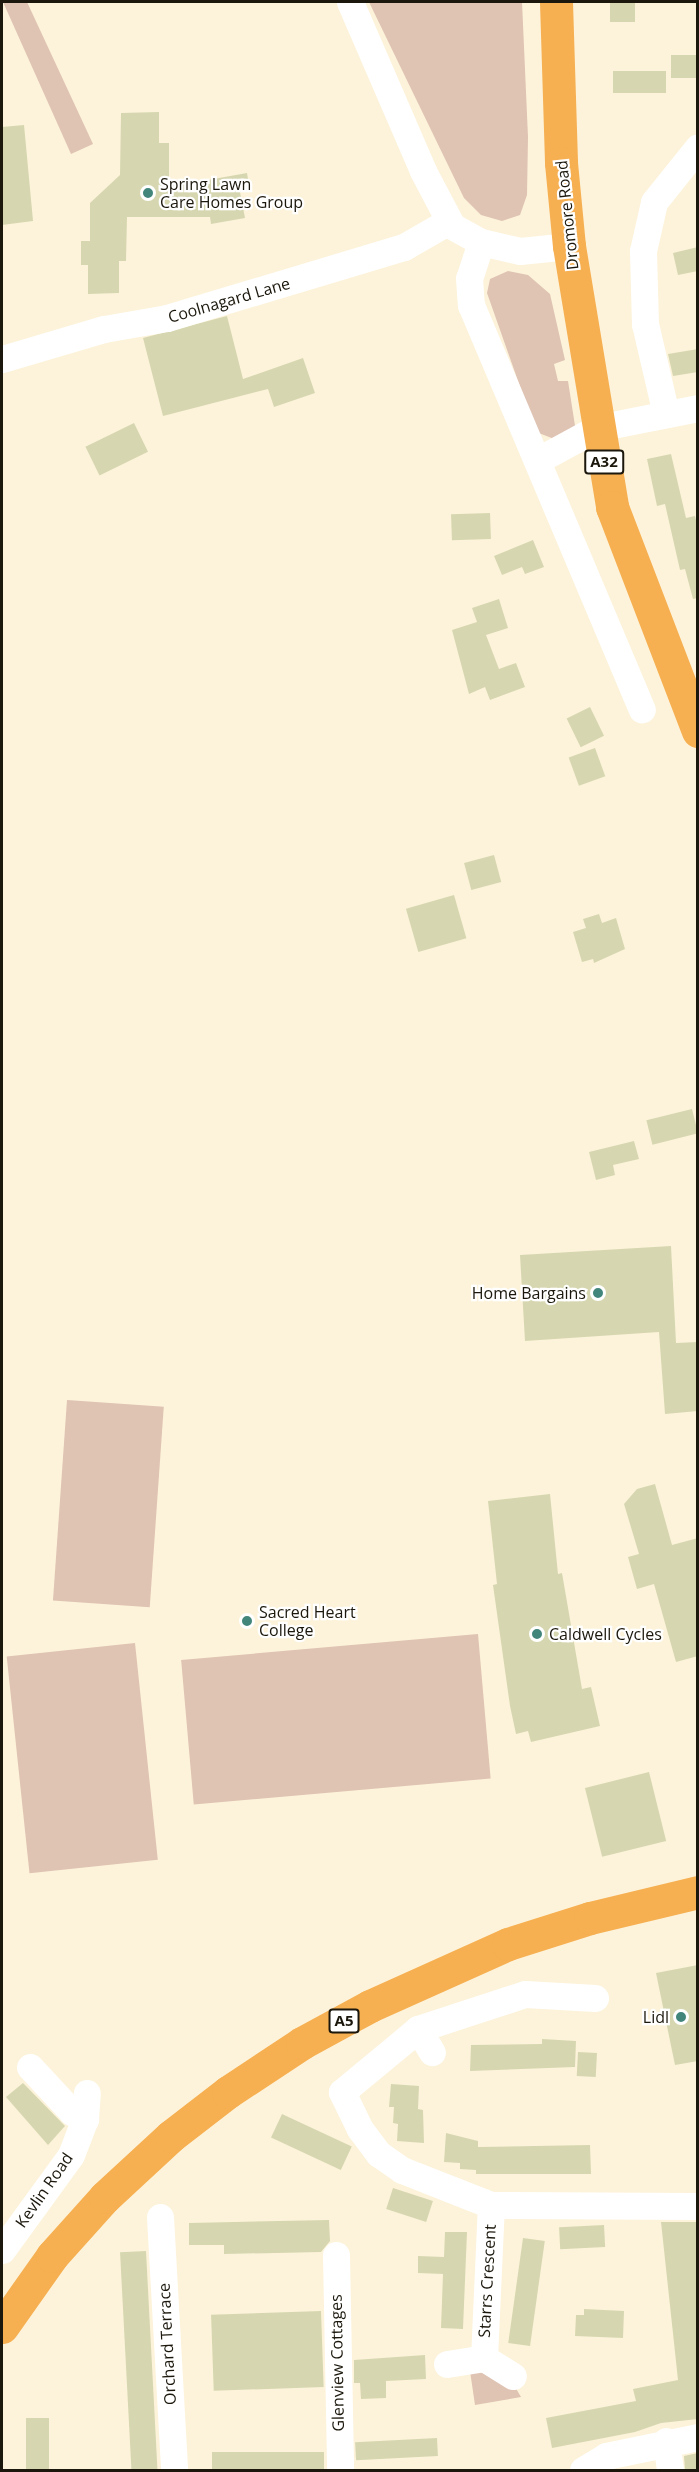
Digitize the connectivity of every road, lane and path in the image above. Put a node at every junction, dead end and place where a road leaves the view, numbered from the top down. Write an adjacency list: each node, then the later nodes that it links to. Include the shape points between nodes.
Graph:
1 (350, 2): 4 (street, via 423,171)
2 (556, 2): 6 (highway, Dromore Road / A32, via 561,163)
3 (698, 147): 9 (street, via 654,202 644,251 645,324)
4 (449, 221): 5 (street, via 464,235); 7 (street, Coolnagard Lane, via 404,247 167,318 104,329)
5 (481, 242): 6 (street, via 520,250); 11 (street, via 469,278 471,305)
6 (569, 246): 10 (highway, Dromore Road / A32)
7 (2, 359)
8 (698, 408): 9 (street)
9 (666, 414): 10 (street)
10 (597, 428): 11 (street); 13 (highway, Dromore Road / A32, via 612,507)
11 (538, 460): 12 (street)
12 (642, 710)
13 (698, 730)
14 (698, 1892): 26 (highway, A5, via 590,1918 508,1944 370,2006 302,2043 171,2136 105,2197 52,2256)
15 (595, 1998): 16 (street, via 525,1994)
16 (418, 2029): 17 (street); 21 (street, via 342,2092 360,2129 379,2154 402,2170)
17 (432, 2052)
18 (30, 2067): 20 (street, via 72,2112)
19 (87, 2092): 20 (street, Kevlin Road)
20 (85, 2120): 24 (street, Kevlin Road, via 71,2155)
21 (491, 2205): 22 (street); 27 (street, Starrs Crescent, via 466,2362)
22 (698, 2206)
23 (160, 2217): 30 (street, Orchard Terrace)
24 (2, 2250)
25 (336, 2255): 31 (street, Glenview Cottages)
26 (2, 2327)
27 (513, 2376)
28 (698, 2437): 29 (street)
29 (666, 2440): 32 (street, via 606,2456); 33 (street)
30 (174, 2470)
31 (339, 2470)
32 (583, 2470)
33 (670, 2470)

